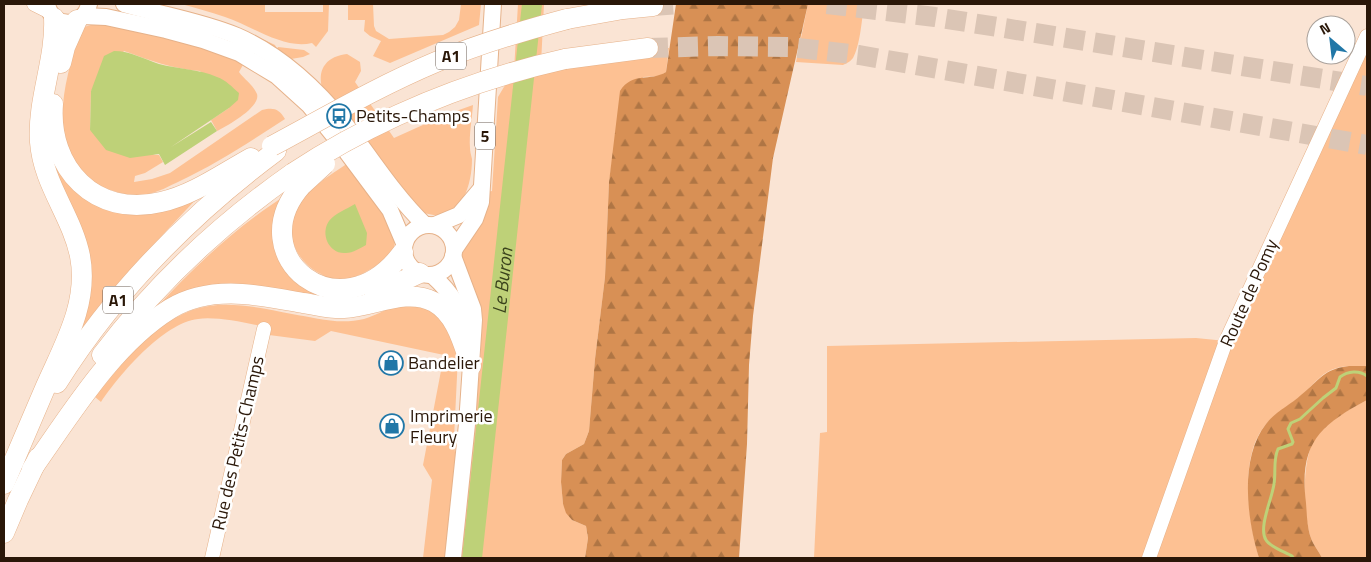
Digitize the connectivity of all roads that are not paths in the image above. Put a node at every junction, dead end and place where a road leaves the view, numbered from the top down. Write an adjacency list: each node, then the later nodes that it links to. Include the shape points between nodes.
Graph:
1 (124, 4): 11 (main road, via 231,34 254,44 286,65 344,123 408,208)
2 (493, 4): 10 (main road, 5)
3 (653, 6): 8 (highway, A1, bridge, via 567,19 455,54 342,108)
4 (46, 9): 5 (main road, via 68,23); 20 (highway, via 54,36 41,111 40,142 46,175 78,247 81,291 78,310)
5 (83, 14): 8 (highway, via 68,38 62,58 53,126 55,142 64,163 91,192 116,203 161,202 193,190); 12 (main road, via 185,35 230,50 271,72 304,99 338,140 390,210)
6 (1367, 36): 24 (street, Route de Pomy, via 1226,341)
7 (648, 48): 9 (highway, A1, bridge, via 565,59 480,81 410,109 318,169)
8 (274, 149): 20 (highway, A1, via 196,216 115,303 52,393)
9 (297, 179): 12 (highway, via 282,227 283,239 291,262 308,279 332,288 361,286 384,274); 19 (highway, A1, via 254,202 212,235 149,297 79,387)
10 (481, 188): 11 (main road, via 458,215); 13 (main road, 5, via 478,212)
11 (430, 225): 12 (main road, via 413,230); 13 (main road, via 447,233)
12 (404, 248): 14 (main road, via 410,267)
13 (454, 253): 14 (main road, via 445,268); 17 (main road, via 473,309)
14 (426, 274): 15 (highway, via 398,283 371,300); 17 (main road, via 449,291 462,315)
15 (352, 307): 18 (highway, via 406,297 435,302 454,323); 19 (highway, via 325,307 228,293 199,297 174,307 150,323 115,358)
16 (264, 329): 22 (street, Rue des Petits-Champs)
17 (472, 345): 18 (main road)
18 (471, 366): 23 (main road)
19 (32, 469): 21 (highway, A1)
20 (4, 484)
21 (4, 534)
22 (212, 558)
23 (453, 558)
24 (1149, 558)

